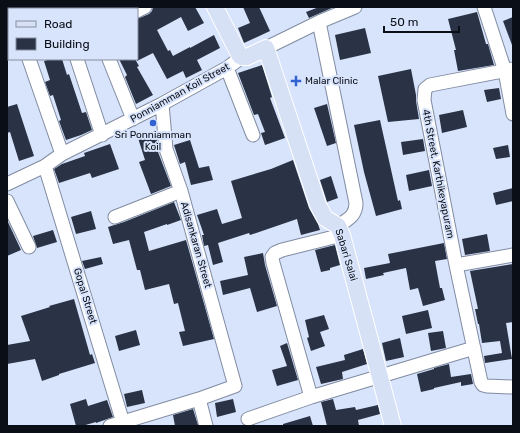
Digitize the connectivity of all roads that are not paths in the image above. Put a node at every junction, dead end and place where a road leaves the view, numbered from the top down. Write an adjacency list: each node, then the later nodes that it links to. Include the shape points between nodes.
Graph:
1 (215, 7): 6 (main road, via 238,54)
2 (356, 7): 4 (street, Ponniamman Koil Street)
3 (484, 7): 11 (street)
4 (319, 22): 5 (street, Ponniamman Koil Street); 23 (street, via 356,203 354,215)
5 (266, 48): 6 (main road, Ponniamman Koil Street); 23 (main road, Sabari Salai, via 318,205 325,218)
6 (242, 57): 10 (street, Ponniamman Koil Street)
7 (29, 60): 17 (street)
8 (77, 60): 15 (street)
9 (109, 60): 14 (street)
10 (227, 68): 12 (street, Ponniamman Koil Street); 16 (street)
11 (509, 70): 13 (street); 26 (street, 4th Street, Karthikeyapuram, via 430,85 425,90 424,100)
12 (162, 104): 14 (street, Ponniamman Koil Street); 20 (street, Adisankaran Street, via 166,150)
13 (513, 114)
14 (133, 119): 15 (street, Ponniamman Koil Street)
15 (102, 135): 17 (street, Ponniamman Koil Street)
16 (253, 135)
17 (62, 154): 18 (street, Ponniamman Koil Street)
18 (45, 166): 19 (street, Ponniamman Koil Street); 33 (street, Gopal Street)
19 (7, 184)
20 (180, 191): 22 (street); 31 (street, Adisankaran Street, via 235,386)
21 (7, 201): 24 (street)
22 (115, 217)
23 (340, 230): 28 (main road, Sabari Salai); 30 (street, via 275,252 272,257)
24 (29, 247)
25 (513, 254): 26 (street)
26 (456, 265): 27 (street, 4th Street, Karthikeyapuram)
27 (474, 348): 28 (street); 29 (street, 4th Street, Karthikeyapuram, via 483,385)
28 (379, 376): 30 (street); 36 (main road, Sabari Salai)
29 (513, 387)
30 (311, 397): 32 (street)
31 (199, 398): 33 (street); 35 (street)
32 (248, 419)
33 (124, 424): 34 (street)
34 (110, 426)
35 (206, 426)
36 (393, 426)

